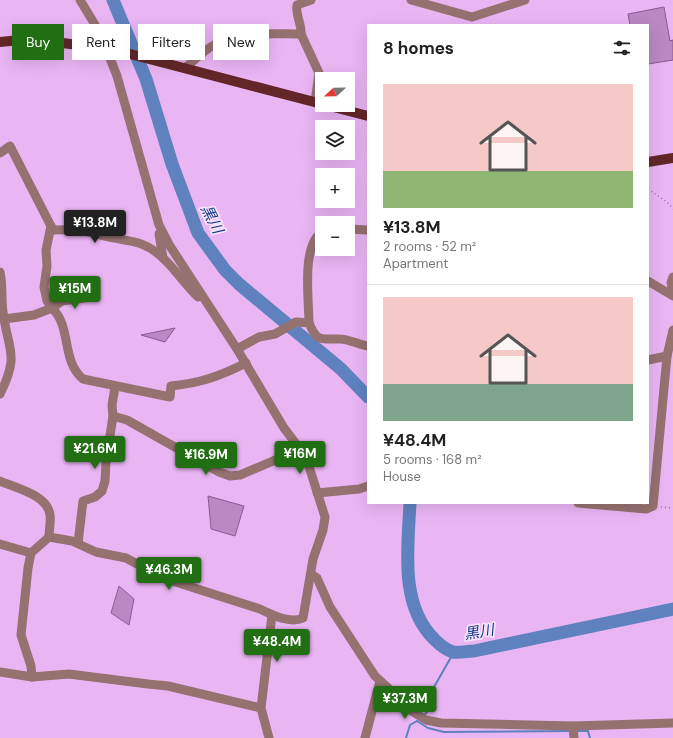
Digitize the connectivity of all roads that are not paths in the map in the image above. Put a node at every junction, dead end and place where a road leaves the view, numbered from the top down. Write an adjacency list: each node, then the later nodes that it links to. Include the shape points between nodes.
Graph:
1 (80, 0): 5 (street)
2 (311, 0): 6 (street, via 297,5 296,14 302,26)
3 (411, 0): 4 (street, via 472,17)
4 (525, 0)
5 (95, 24)
6 (301, 34): 11 (street, via 268,34 226,39 210,47); 12 (street)
7 (0, 42): 8 (main road, via 30,39)
8 (72, 44)
9 (130, 54): 11 (main road)
10 (112, 60): 22 (street)
11 (185, 68): 13 (main road)
12 (318, 72)
13 (315, 102)
14 (353, 112): 15 (main road)
15 (367, 116)
16 (0, 153): 19 (street, via 10,146)
17 (673, 158): 18 (main road)
18 (649, 162)
19 (51, 226): 24 (street, via 53,230 77,229 130,240 150,248); 32 (street, via 46,250 44,287)
20 (355, 229): 21 (street)
21 (367, 230)
22 (163, 231): 24 (street, via 159,234); 31 (street)
23 (315, 240): 34 (street, via 309,255)
24 (163, 258): 31 (street, via 192,292 200,299)
25 (0, 272): 33 (street)
26 (673, 277): 28 (street)
27 (649, 282): 29 (street)
28 (673, 292)
29 (673, 296)
30 (91, 297): 32 (street, via 62,301)
31 (203, 298): 37 (street)
32 (52, 308): 33 (street); 41 (street, via 57,313 65,334 70,361 79,376)
33 (3, 322): 42 (street, via 12,355 11,370)
34 (309, 323): 36 (street, via 314,334 323,340 340,339); 37 (street, via 296,322 275,334 259,337)
35 (673, 330): 38 (street)
36 (367, 346)
37 (237, 349): 40 (street)
38 (667, 356): 39 (street); 48 (street, via 653,506 646,509)
39 (649, 360)
40 (246, 363): 41 (street, via 218,377 172,386 170,397); 44 (street, via 284,428)
41 (115, 387): 43 (street)
42 (0, 394)
43 (113, 416): 44 (street, via 127,420 230,476 240,475); 50 (street, via 105,481 102,491 95,497 83,501)
44 (301, 449): 47 (street)
45 (0, 481): 49 (street, via 42,501 50,515)
46 (367, 486): 47 (street)
47 (317, 493): 53 (street, via 325,517)
48 (589, 504)
49 (49, 537): 50 (street); 52 (street)
50 (78, 543): 54 (street, via 96,552 126,558 163,578)
51 (0, 544): 52 (street)
52 (31, 553): 56 (street, via 21,635 32,666)
53 (311, 574): 54 (street, via 303,618 297,621); 57 (street, via 317,578 330,607)
54 (272, 615): 58 (street)
55 (0, 672): 56 (street)
56 (32, 677): 58 (street, via 69,674 97,676 168,686)
57 (380, 681): 60 (street, via 395,694 402,705 433,722); 62 (street)
58 (261, 708): 61 (street)
59 (673, 722): 60 (street)
60 (574, 726): 63 (street)
61 (269, 738)
62 (365, 738)
63 (574, 738)

